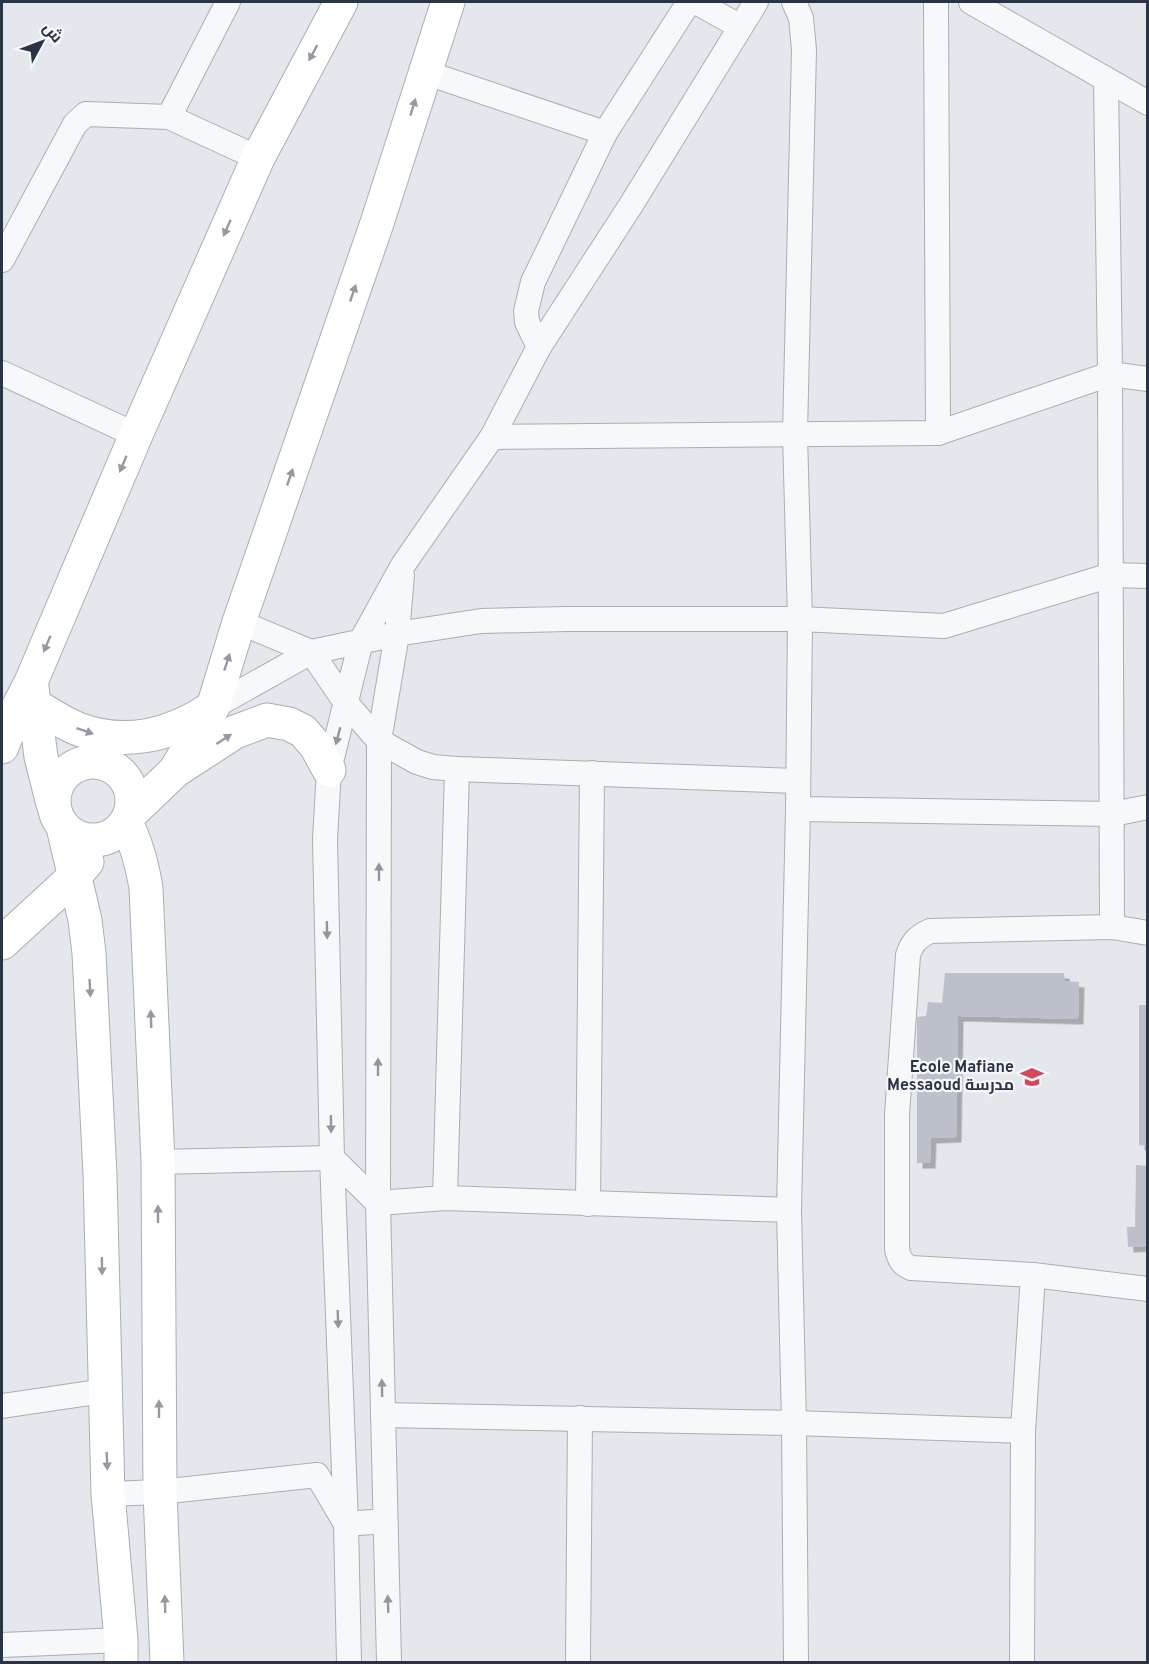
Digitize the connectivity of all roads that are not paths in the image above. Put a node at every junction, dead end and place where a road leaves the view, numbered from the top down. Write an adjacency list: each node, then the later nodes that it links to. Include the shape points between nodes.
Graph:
1 (228, 2): 14 (street)
2 (341, 2): 16 (main road, one-way to 16)
3 (448, 2): 11 (main road)
4 (689, 2): 15 (street)
5 (696, 2): 10 (street)
6 (756, 2): 10 (street)
7 (794, 2): 23 (street, via 801,18 804,50)
8 (936, 2): 22 (street)
9 (970, 2): 12 (street)
10 (740, 26): 18 (street)
11 (424, 72): 15 (street); 30 (main road, one-way to 11, via 377,223)
12 (1106, 79): 13 (street); 20 (street)
13 (1148, 103)
14 (169, 117): 16 (street); 17 (street, via 81,117)
15 (605, 133): 18 (street, via 527,301 527,322)
16 (258, 158): 24 (main road, one-way to 24)
17 (2, 260)
18 (539, 347): 25 (street)
19 (2, 373): 24 (street)
20 (1110, 374): 21 (street); 22 (street); 27 (street)
21 (1148, 379)
22 (938, 433): 23 (street)
23 (795, 434): 25 (street); 29 (street)
24 (136, 435): 34 (main road, one-way to 34)
25 (492, 437): 26 (street)
26 (403, 565): 31 (street); 32 (street)
27 (1111, 575): 28 (street); 29 (street, via 944,626); 46 (street)
28 (1148, 576)
29 (800, 619): 31 (street, via 482,621); 43 (street)
30 (239, 622): 33 (street); 36 (main road, one-way to 30)
31 (397, 634): 32 (street); 37 (street)
32 (362, 641): 33 (street); 35 (street)
33 (311, 652): 35 (street); 36 (street)
34 (20, 700): 36 (main road, one-way to 36, via 78,729 123,738 168,731); 38 (main road); 47 (main road)
35 (346, 703): 37 (street); 39 (street, one-way to 39)
36 (213, 707): 41 (main road)
37 (379, 741): 40 (street, via 417,762); 57 (street, one-way to 37)
38 (2, 747)
39 (329, 770): 41 (main road, one-way to 39, via 235,732 267,720 303,731); 54 (street, one-way to 54, via 325,839)
40 (457, 770): 42 (street); 56 (street)
41 (175, 771): 48 (main road)
42 (592, 773): 43 (street); 58 (street)
43 (798, 781): 45 (street)
44 (1148, 807): 46 (street)
45 (798, 808): 46 (street); 59 (street)
46 (1113, 814): 50 (street)
47 (58, 815): 48 (main road, via 73,835 85,840 98,840); 48 (main road, via 54,792 58,781 75,765 98,761 109,764 131,790 133,802); 49 (main road)
48 (122, 824): 49 (main road); 55 (main road, one-way to 48, via 146,888 136,843)
49 (74, 877): 52 (main road); 53 (main road, via 85,920)
50 (1112, 927): 51 (street); 60 (street, via 930,931 918,937 908,955 897,1115 899,1258 911,1268)
51 (1148, 933)
52 (7, 937): 53 (main road, via 31,922 51,920 69,928)
53 (88, 953): 62 (main road, one-way to 62, via 100,1174)
54 (332, 1158): 55 (street); 57 (street); 71 (street, one-way to 71)
55 (158, 1162): 68 (main road, one-way to 55)
56 (445, 1198): 57 (street); 58 (street)
57 (378, 1203): 64 (street, one-way to 57)
58 (588, 1204): 59 (street)
59 (789, 1210): 66 (street)
60 (1033, 1275): 61 (street); 67 (street)
61 (1148, 1288)
62 (104, 1391): 63 (street); 69 (main road, one-way to 69)
63 (2, 1406)
64 (383, 1415): 65 (street); 70 (street)
65 (580, 1418): 66 (street); 77 (street)
66 (794, 1423): 67 (street); 78 (street)
67 (1023, 1431): 79 (street)
68 (160, 1492): 69 (street); 71 (street, via 316,1475); 74 (main road, one-way to 68)
69 (108, 1494): 73 (main road)
70 (386, 1521): 71 (street); 76 (street, one-way to 70)
71 (346, 1524): 75 (street)
72 (2, 1645): 73 (street)
73 (121, 1651)
74 (167, 1662)
75 (349, 1662)
76 (389, 1662)
77 (578, 1662)
78 (796, 1662)
79 (1022, 1662)

